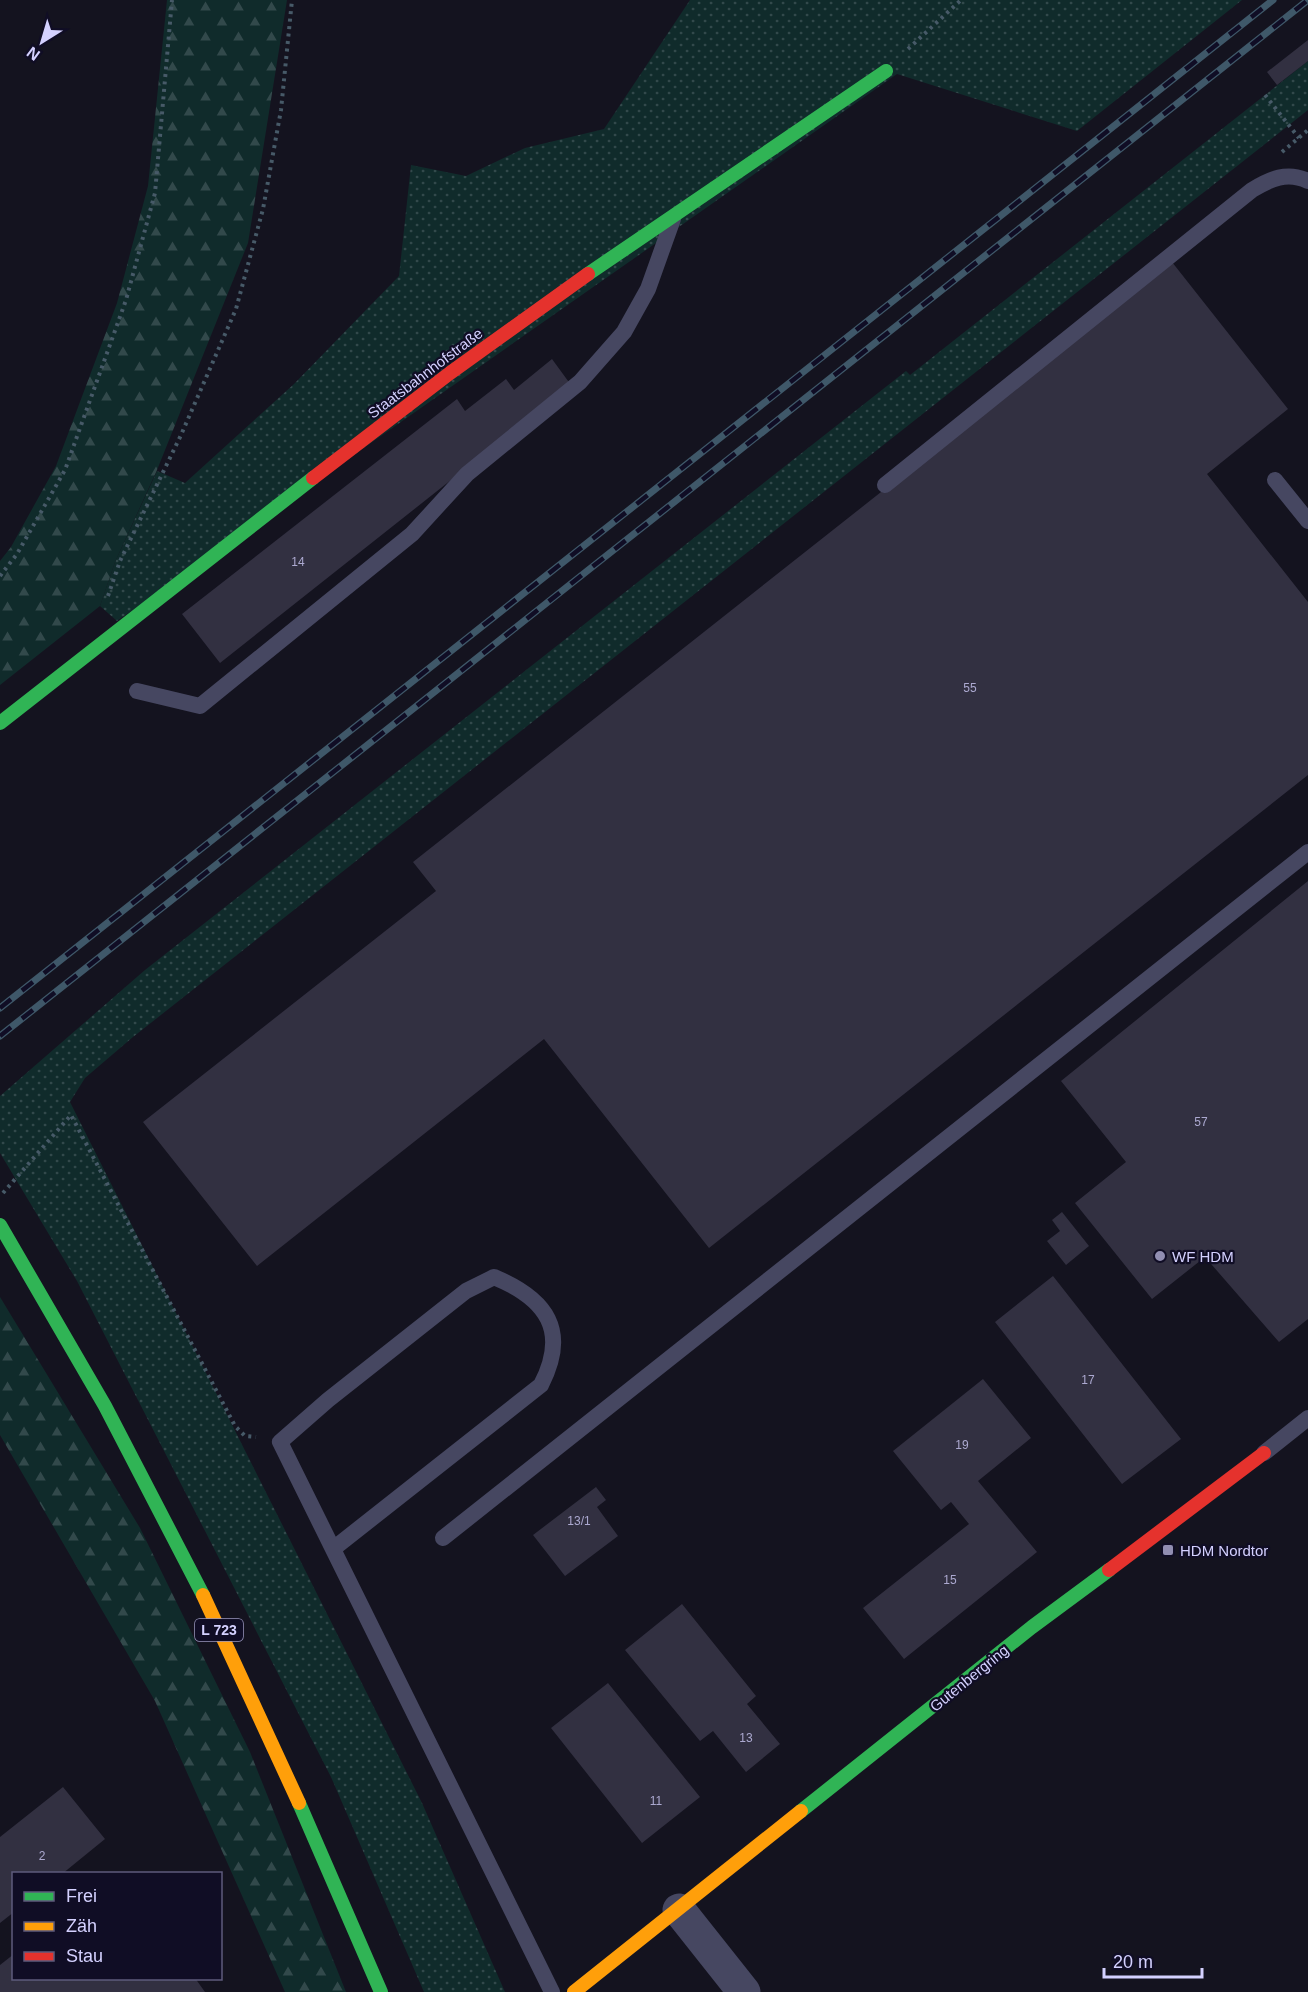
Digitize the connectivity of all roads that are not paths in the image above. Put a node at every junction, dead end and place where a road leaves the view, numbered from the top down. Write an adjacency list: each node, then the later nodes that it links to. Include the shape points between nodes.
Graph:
1 (886, 71): 3 (street, Staatsbahnhofstraße)
2 (1308, 182): 5 (lane, via 1285,176 1252,190)
3 (675, 212): 7 (lane, via 648,289 624,332 580,382 467,474 412,534 200,706); 8 (street, Staatsbahnhofstraße, via 449,374)
4 (1275, 480): 6 (lane)
5 (885, 486)
6 (1308, 520)
7 (137, 691)
8 (0, 723)
9 (1308, 852): 13 (lane)
10 (0, 1225): 16 (street, L 723, via 166,1521 261,1717)
11 (1308, 1418): 12 (lane)
12 (1264, 1453): 15 (street, Gutenbergring, via 1032,1627)
13 (443, 1538)
14 (333, 1549): 14 (lane, via 541,1385 551,1365 554,1342 550,1321 538,1303 518,1287 494,1277 466,1291 280,1442); 17 (lane)
15 (678, 1910): 18 (street, Gutenbergring); 19 (street)
16 (381, 1992)
17 (552, 1992)
18 (574, 1992)
19 (744, 1992)

